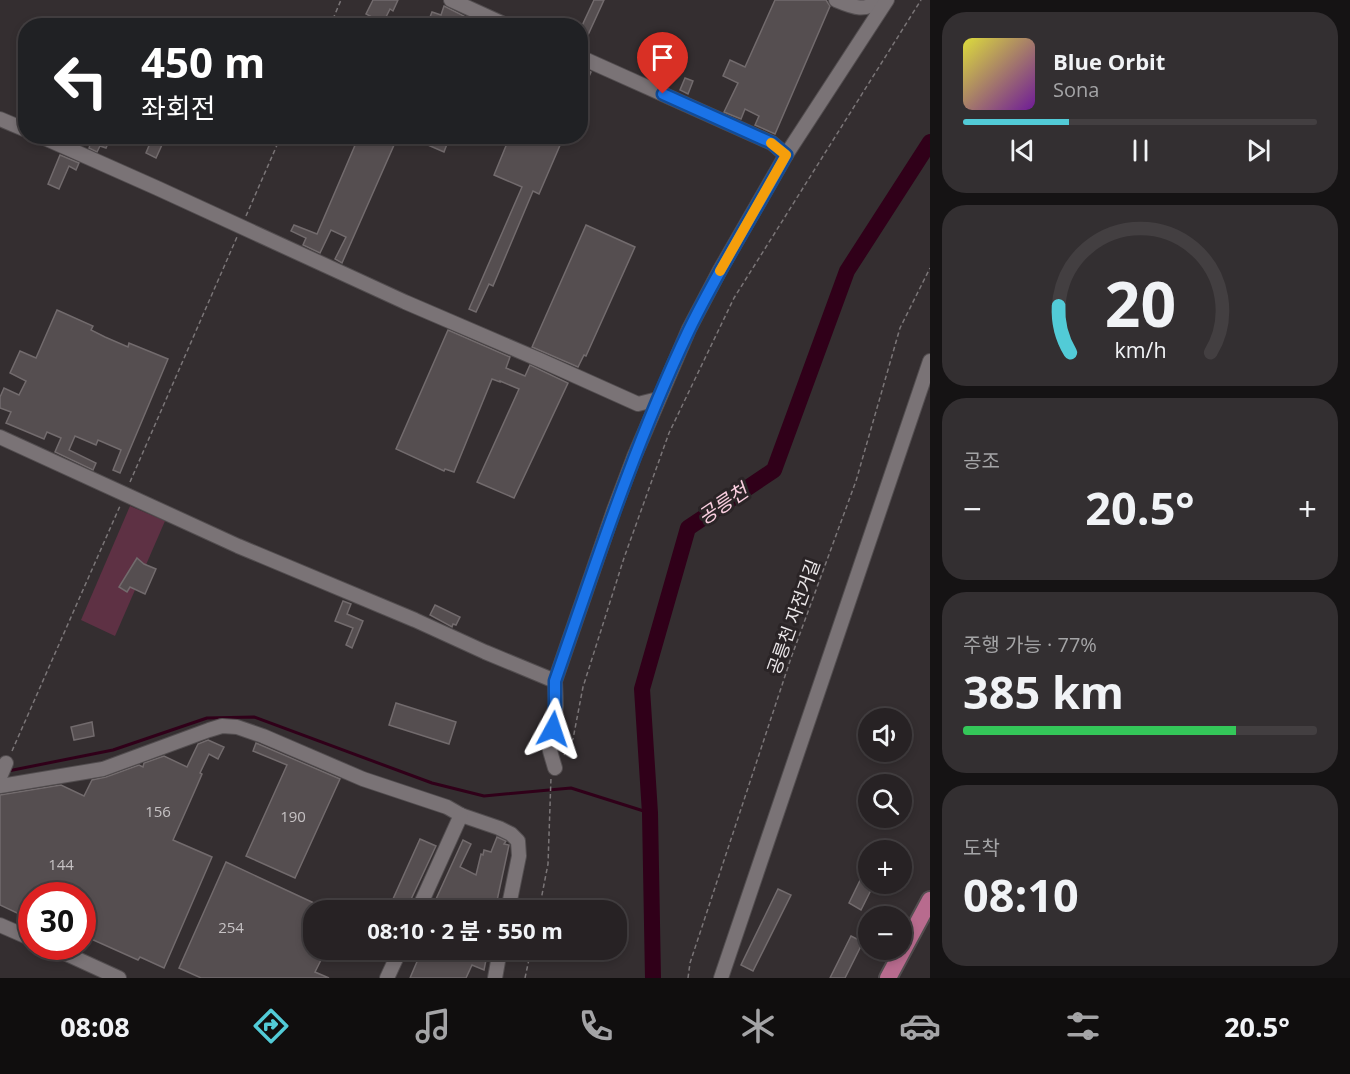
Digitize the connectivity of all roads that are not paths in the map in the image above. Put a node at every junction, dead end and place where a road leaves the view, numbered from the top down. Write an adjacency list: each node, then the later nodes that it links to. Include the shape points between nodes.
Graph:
1 (451, 0): 5 (street)
2 (836, 0): 3 (street, via 865,9)
3 (882, 0)
4 (887, 0): 10 (street)
5 (490, 18)
6 (588, 61): 10 (street, via 772,143)
7 (0, 119): 8 (street)
8 (18, 127)
9 (57, 144): 12 (street, via 638,404)
10 (786, 155): 12 (street, via 694,319)
11 (930, 361): 31 (street)
12 (658, 399): 14 (street, via 614,510)
13 (0, 437): 14 (street, via 238,546)
14 (555, 681): 16 (street, via 550,751)
15 (5, 760): 17 (street)
16 (555, 768)
17 (0, 777)
18 (0, 786): 19 (street, via 103,769 222,726 263,736)
19 (461, 815): 20 (street); 21 (street, via 499,828 518,842)
20 (423, 900)
21 (510, 900)
22 (930, 900): 32 (main road)
23 (0, 925): 24 (street)
24 (18, 933)
25 (80, 960): 28 (street)
26 (395, 960): 29 (street)
27 (498, 960): 30 (street)
28 (119, 978)
29 (387, 978)
30 (495, 978)
31 (721, 978)
32 (888, 978)

